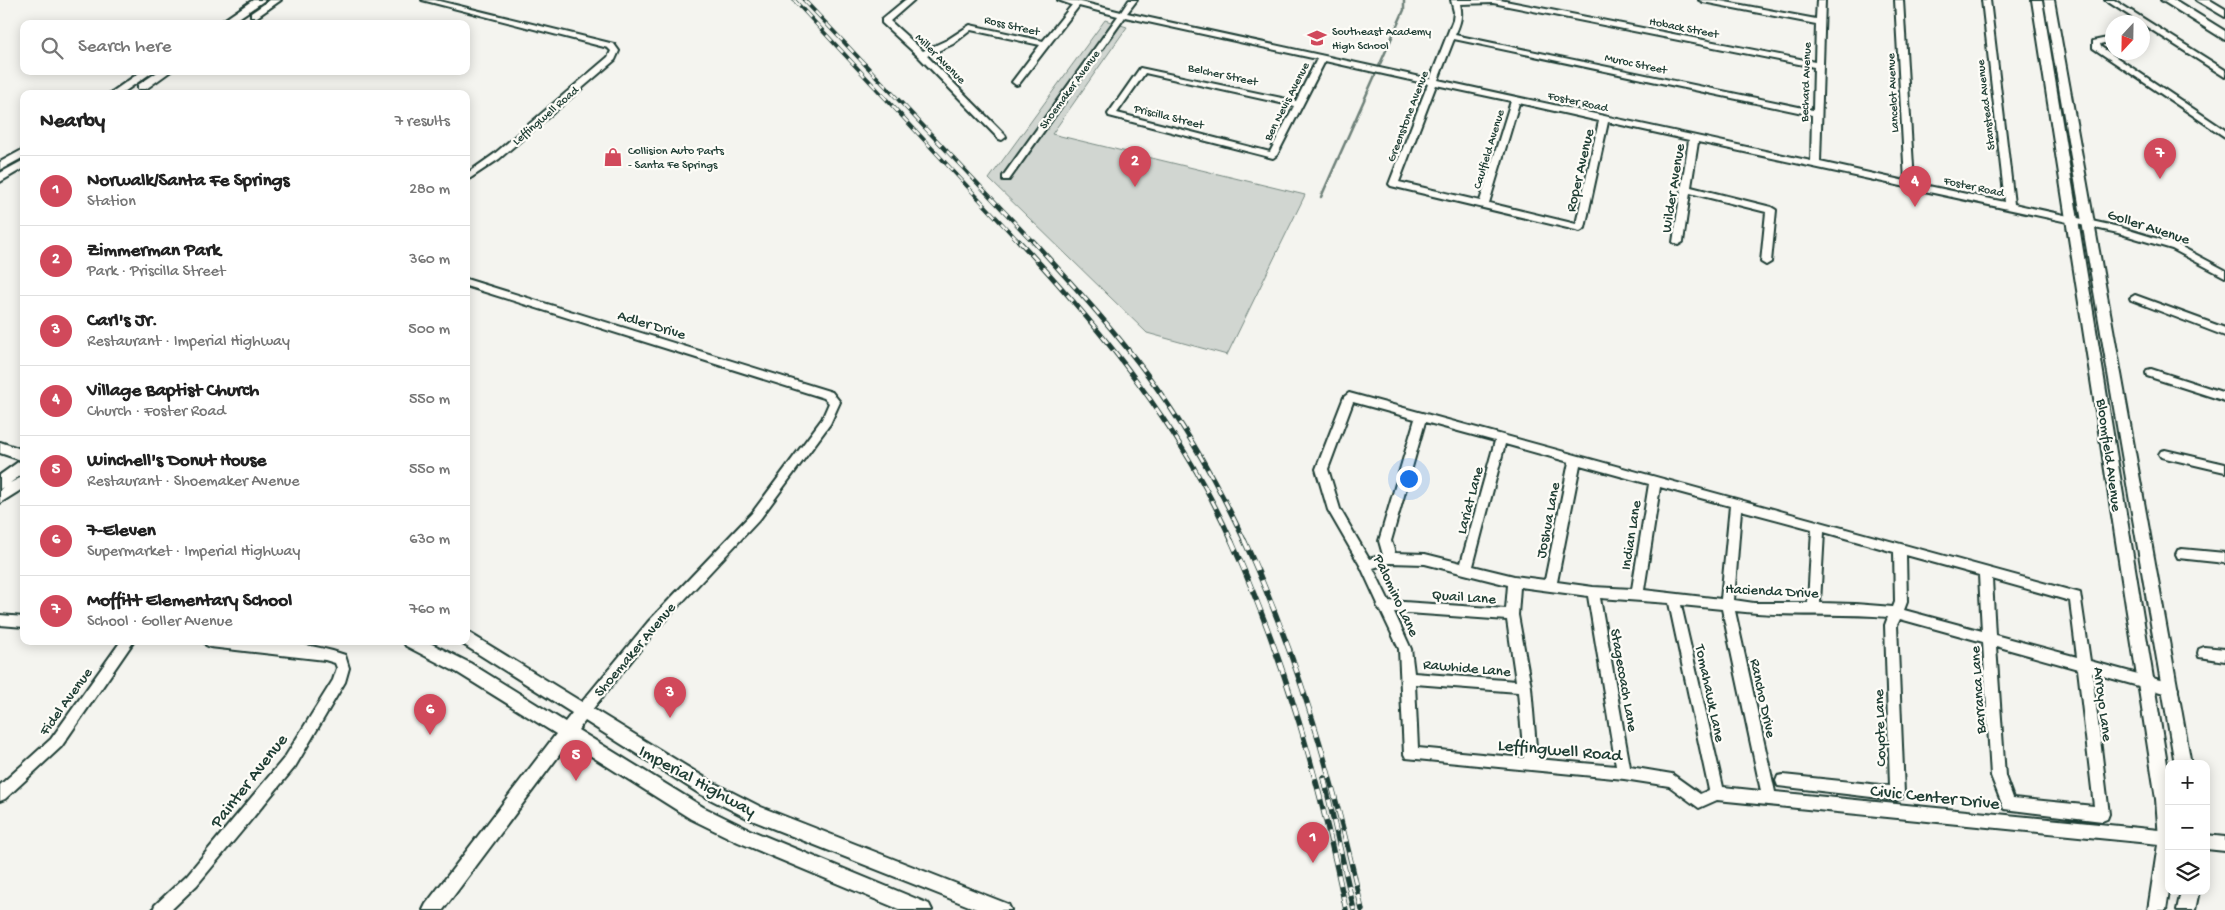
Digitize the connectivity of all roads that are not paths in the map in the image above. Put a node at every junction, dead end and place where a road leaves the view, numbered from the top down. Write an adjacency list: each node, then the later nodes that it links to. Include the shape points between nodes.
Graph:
1 (260, 0): 21 (main road)
2 (276, 0): 22 (main road)
3 (426, 0): 58 (street, Leffingwell Road, via 611,46 615,51 612,58)
4 (910, 0): 32 (street, Miller Avenue, via 885,21)
5 (1062, 0): 18 (street, Foster Road)
6 (1133, 0): 19 (street, Shoemaker Avenue)
7 (1703, 0): 23 (street)
8 (1821, 0): 23 (street, Bechard Avenue)
9 (1899, 0): 61 (street, Lancelot Avenue)
10 (1986, 0): 64 (street, Stanstead Avenue)
11 (2037, 0): 55 (main road, Bloomfield Avenue)
12 (2049, 0): 57 (main road, Bloomfield Avenue)
13 (2109, 0): 24 (street)
14 (2167, 0): 28 (highway)
15 (2178, 0): 25 (highway)
16 (2202, 0): 20 (highway)
17 (1456, 1): 27 (street, Greenstone Avenue, via 1457,20); 35 (street, Hoback Street, via 1493,2)
18 (1077, 3): 19 (street, Foster Road); 30 (street)
19 (1123, 14): 33 (street, Foster Road); 60 (street, Shoemaker Avenue)
20 (2225, 14)
21 (229, 20)
22 (245, 20)
23 (1820, 22): 35 (street, Bechard Avenue)
24 (2154, 29): 26 (street); 37 (street)
25 (2225, 29)
26 (2150, 30)
27 (1450, 36): 41 (street, Greenstone Avenue); 46 (street, Muroc Street)
28 (2225, 36)
29 (2105, 40): 31 (street, via 2096,42 2097,48)
30 (1045, 44): 32 (street, Ross Street, via 970,27 950,42); 40 (street)
31 (2105, 53)
32 (922, 55): 49 (street, Miller Avenue)
33 (1322, 58): 41 (street, Foster Road); 45 (street, Ben Nevis Avenue)
34 (2115, 60): 48 (street)
35 (1818, 65): 46 (street, Bechard Avenue)
36 (1143, 70): 45 (street, Belcher Street); 52 (street, Priscilla Street, via 1112,114)
37 (2225, 74)
38 (143, 75): 42 (main road)
39 (160, 75): 43 (main road)
40 (1016, 82)
41 (1433, 82): 44 (street, Foster Road); 63 (street, Greenstone Avenue, via 1394,184)
42 (120, 90)
43 (137, 90)
44 (1516, 100): 47 (street, Foster Road); 63 (street, Caulfield Avenue)
45 (1298, 104): 52 (street, Ben Nevis Avenue)
46 (1816, 113): 53 (street, Bechard Avenue)
47 (1604, 119): 50 (street, Foster Road); 63 (street, Roper Avenue, via 1580,228)
48 (2225, 134)
49 (1002, 137)
50 (1694, 138): 53 (street, Foster Road); 62 (street, Wilder Avenue)
51 (20, 154): 56 (main road)
52 (1273, 154)
53 (1815, 164): 61 (street, Foster Road)
54 (20, 166): 59 (main road)
55 (2065, 166): 57 (main road); 65 (main road, Bloomfield Avenue)
56 (0, 167)
57 (2080, 170): 66 (main road, Bloomfield Avenue)
58 (470, 175)
59 (0, 178)
60 (1006, 178)
61 (1910, 185): 64 (street, Foster Road)
62 (1686, 190): 67 (street, Wilder Avenue); 68 (street, via 1771,210)
63 (1484, 205)
64 (2010, 207): 65 (street, Foster Road)
65 (2072, 220): 66 (street, Foster Road); 70 (main road, Bloomfield Avenue)
66 (2090, 224): 69 (street, Goller Avenue, via 2175,247); 72 (main road, Bloomfield Avenue)
67 (1678, 242)
68 (1766, 262)
69 (2225, 274)
70 (2083, 280): 72 (main road); 75 (main road, Bloomfield Avenue)
71 (470, 283): 78 (street, Adler Drive)
72 (2099, 284): 76 (main road, Bloomfield Avenue)
73 (2135, 298): 74 (street)
74 (2225, 332)
75 (2096, 358): 76 (main road); 107 (main road, Bloomfield Avenue)
76 (2112, 362): 111 (main road, Bloomfield Avenue)
77 (2151, 373): 79 (street)
78 (828, 395): 128 (street, Shoemaker Avenue, via 835,402 833,410 756,516 652,626)
79 (2225, 397)
80 (1421, 417): 81 (street); 97 (street, via 1385,541); 99 (street, Palomino Lane, via 1349,397 1322,469 1334,510)
81 (1501, 439): 85 (street); 100 (street, Lariat Lane)
82 (0, 447): 83 (main road)
83 (20, 454)
84 (2165, 454): 87 (street)
85 (1575, 460): 90 (street); 103 (street, Joshua Lane)
86 (20, 467): 88 (main road)
87 (2225, 468)
88 (3, 477): 89 (main road)
89 (20, 481)
90 (1655, 482): 93 (street); 105 (street, Indian Lane)
91 (20, 484): 92 (main road)
92 (0, 497)
93 (1736, 504): 94 (street); 108 (street, Rancho Drive)
94 (1818, 526): 95 (street); 110 (street)
95 (1900, 549): 101 (street); 112 (street, Coyote Lane, via 1901,602)
96 (2182, 554): 98 (street)
97 (1390, 558): 99 (street, Hacienda Drive); 100 (street, Hacienda Drive, via 1425,559)
98 (2225, 558)
99 (1366, 565): 109 (street, Palomino Lane)
100 (1466, 568): 102 (street, Hacienda Drive)
101 (1985, 572): 116 (street, Barranca Lane); 123 (street, Arroyo Lane, via 2076,597)
102 (1514, 581): 103 (street, Hacienda Drive); 113 (street)
103 (1550, 586): 104 (street, Hacienda Drive)
104 (1593, 592): 105 (street, Hacienda Drive); 133 (street, Stagecoach Lane)
105 (1637, 594): 106 (street, Hacienda Drive)
106 (1674, 600): 108 (street, Hacienda Drive); 135 (street, Tomahawk Lane)
107 (2132, 603): 111 (main road); 125 (main road, Bloomfield Avenue)
108 (1726, 604): 110 (street, Hacienda Drive); 137 (street, Rancho Drive)
109 (1383, 606): 113 (street, Quail Lane); 124 (street, Palomino Lane, via 1405,650)
110 (1814, 609): 112 (street, Hacienda Drive)
111 (2157, 611): 127 (main road, Bloomfield Avenue)
112 (1896, 613): 116 (street, Hacienda Drive); 134 (street, Coyote Lane, via 1891,625 1897,793)
113 (1512, 615): 126 (street)
114 (0, 620): 115 (street)
115 (20, 622)
116 (1990, 638): 123 (street, Hacienda Drive); 140 (street, Barranca Lane, via 1998,776 2008,804)
117 (470, 641): 128 (main road, Imperial Highway)
118 (125, 645): 136 (street, Fidel Avenue, via 56,743)
119 (245, 645): 146 (street, Painter Avenue, via 325,654 340,659 343,668 339,682 290,762 192,880)
120 (419, 645): 129 (main road, Imperial Highway, via 464,668)
121 (2204, 654): 122 (street)
122 (2225, 655)
123 (2083, 666): 125 (street, Hacienda Drive); 140 (street, Arroyo Lane)
124 (1408, 678): 126 (street, Rawhide Lane); 130 (street, Palomino Lane)
125 (2145, 682): 127 (street, Hacienda Drive); 139 (main road, Bloomfield Avenue)
126 (1524, 687): 132 (street)
127 (2171, 689): 131 (main road, Bloomfield Avenue)
128 (582, 712): 129 (main road, Shoemaker Avenue); 149 (main road, Imperial Highway, via 706,788 755,813)
129 (567, 731): 147 (main road, Shoemaker Avenue); 148 (main road, Imperial Highway, via 697,814)
130 (1411, 754): 132 (street, Leffingwell Road)
131 (2182, 760)
132 (1531, 765): 133 (street, Leffingwell Road)
133 (1624, 773): 138 (street, Leffingwell Road, via 1672,780)
134 (1783, 781)
135 (1717, 793): 137 (street, Civic Center Drive); 138 (street, Civic Center Drive)
136 (0, 794)
137 (1769, 798): 141 (street, Civic Center Drive)
138 (1699, 801)
139 (2165, 813)
140 (2102, 814)
141 (2165, 838)
142 (2210, 842): 143 (street)
143 (2225, 844)
144 (2166, 850): 150 (main road, Bloomfield Avenue)
145 (2189, 895): 151 (main road)
146 (160, 910)
147 (432, 910)
148 (923, 910)
149 (1002, 910)
150 (2157, 910)
151 (2186, 910)

